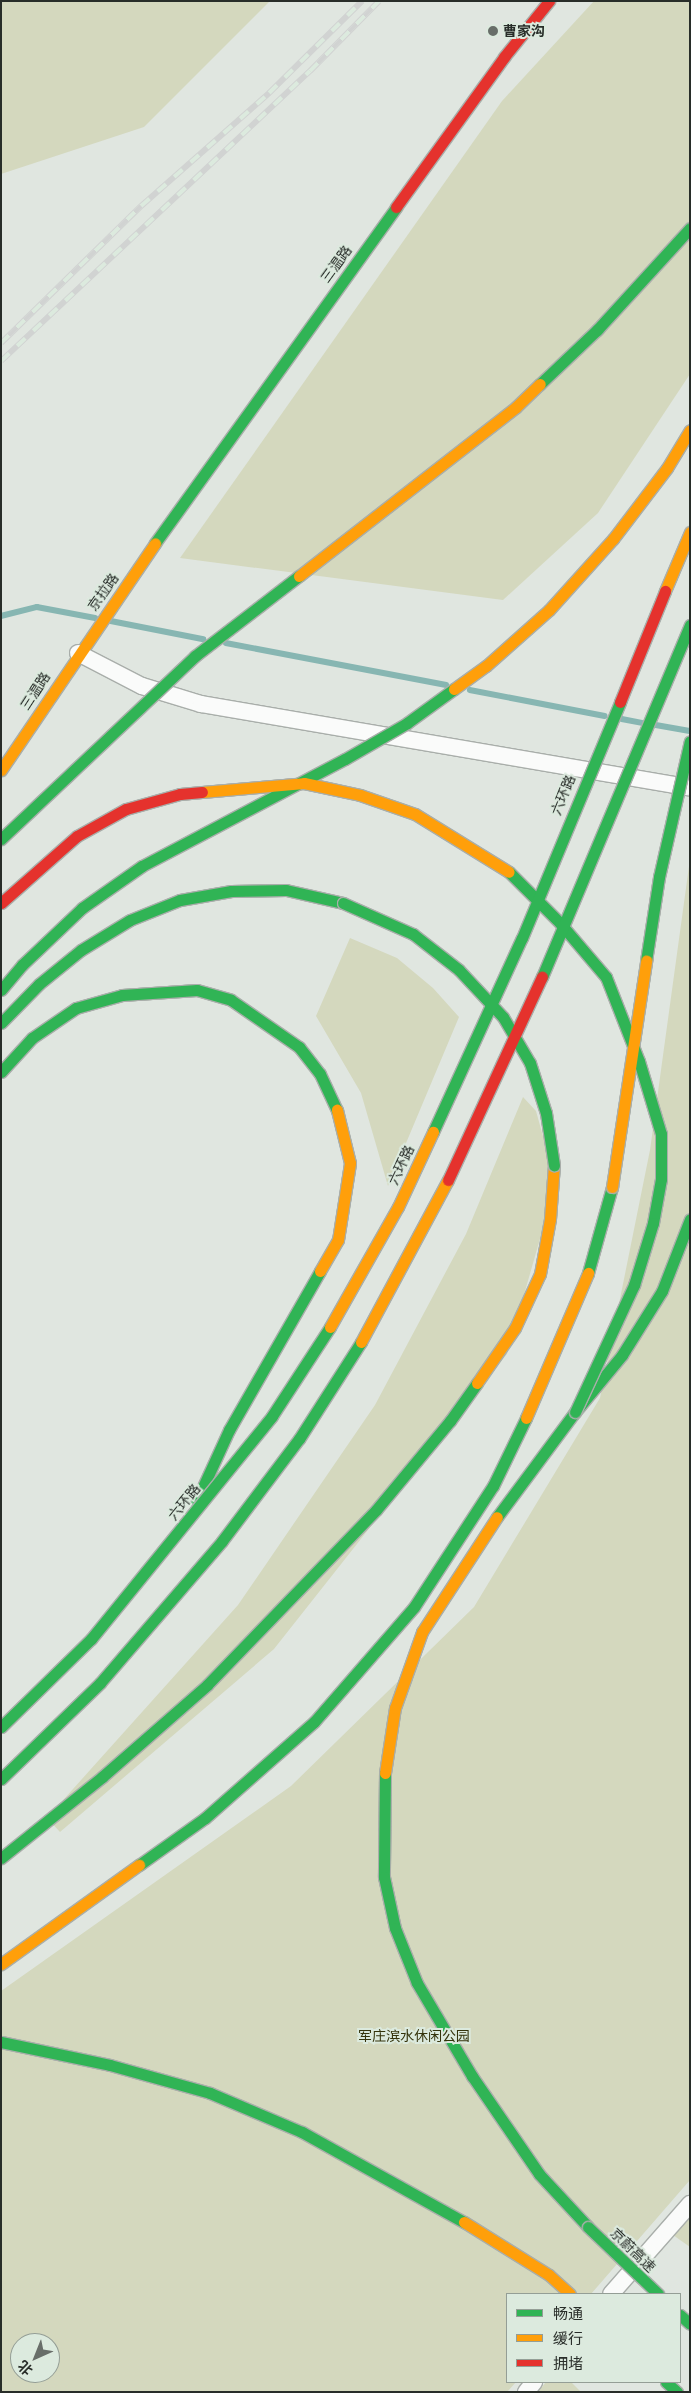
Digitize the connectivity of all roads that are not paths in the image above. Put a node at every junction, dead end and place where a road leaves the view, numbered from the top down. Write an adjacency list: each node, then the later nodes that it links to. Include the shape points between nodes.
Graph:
1 (549, 1): 5 (highway, 三温路, via 504,57)
2 (690, 228): 11 (highway, bridge, via 597,330 516,407 195,656)
3 (690, 430): 13 (highway, bridge, via 666,468 612,539 549,610 486,666 407,723 142,866 82,908 22,965)
4 (690, 532): 18 (highway, 六环路, bridge, via 522,938 398,1207 341,1310 272,1416)
5 (152, 548): 7 (highway, 京拉路)
6 (690, 625): 20 (highway, bridge, via 547,966 436,1207 368,1330 299,1439 222,1541 100,1683)
7 (78, 653): 9 (highway, 三温路); 10 (street, via 142,686 200,704)
8 (690, 740): 22 (highway, bridge, via 660,877 612,1187 598,1246 537,1396 493,1486 414,1607 314,1722 205,1818)
9 (1, 770)
10 (690, 788)
11 (1, 839)
12 (1, 903): 17 (highway, bridge, via 77,836 126,809 180,794 304,783 360,795 415,814 502,866 560,923 606,977 639,1061 661,1134 661,1179 653,1223 634,1285)
13 (1, 990)
14 (1, 1023): 21 (highway, bridge, via 39,984 81,950 130,920 180,900 231,892 286,890 343,903 413,934 459,970 503,1017 530,1063 546,1114 554,1165 541,1266 528,1302 515,1328 450,1420 376,1510 207,1685 102,1777)
15 (1, 1072): 18 (highway, bridge, via 32,1038 76,1008 122,995 197,990 231,1000 299,1047 320,1074 335,1102 350,1162 338,1240 229,1430)
16 (690, 1219): 17 (highway, bridge, via 662,1291 622,1355)
17 (575, 1412): 29 (highway, 京蔚高速, bridge, via 473,1550 422,1632 395,1708 383,1785 384,1877 395,1928 417,1983 472,2076 539,2174 588,2227)
18 (188, 1520): 19 (highway, 六环路, bridge, via 91,1639)
19 (1, 1728)
20 (1, 1779)
21 (1, 1858)
22 (1, 1964)
23 (1, 2042): 25 (highway)
24 (30, 2062): 25 (highway)
25 (110, 2065): 27 (highway, via 210,2093 302,2132 446,2210 549,2275)
26 (690, 2204): 28 (street)
27 (569, 2293)
28 (612, 2293)
29 (657, 2293)
30 (667, 2383): 31 (highway)
31 (677, 2392)

